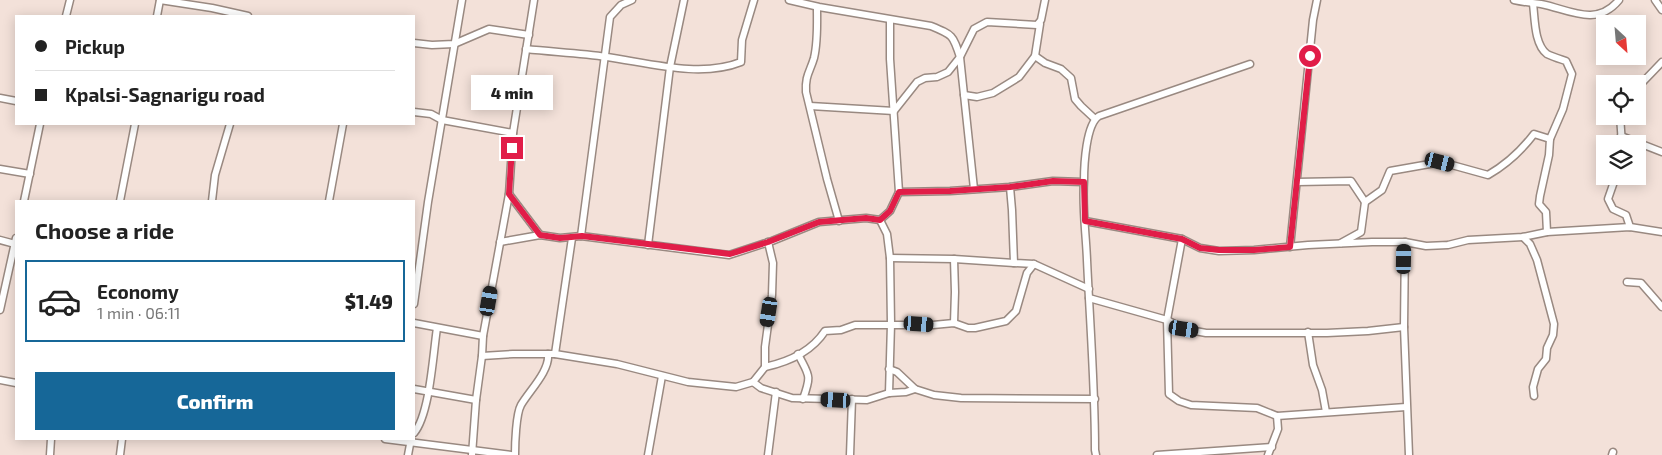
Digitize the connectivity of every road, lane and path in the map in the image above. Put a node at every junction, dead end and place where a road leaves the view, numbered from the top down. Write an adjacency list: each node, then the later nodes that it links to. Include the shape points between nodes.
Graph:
1 (70, 0): 17 (street)
2 (160, 0): 18 (street); 19 (street)
3 (462, 0): 24 (street)
4 (534, 0): 22 (street)
5 (632, 0): 27 (street, via 621,5 610,18)
6 (684, 0): 31 (street)
7 (754, 0): 31 (street, via 742,40 741,62 712,68)
8 (789, 0): 15 (street)
9 (1045, 0): 21 (street)
10 (1317, 0): 52 (street)
11 (1514, 0): 14 (street)
12 (1619, 0): 14 (street, via 1599,14 1578,15)
13 (1655, 0): 16 (street)
14 (1533, 4): 46 (street, via 1541,48 1566,61 1572,74 1563,109)
15 (819, 5): 20 (street); 36 (street, via 816,45 806,81)
16 (1662, 10)
17 (66, 15)
18 (157, 15)
19 (244, 15)
20 (890, 20): 28 (street, via 931,26 946,32 954,38); 37 (street)
21 (1040, 24): 26 (street); 28 (street, via 987,22 974,29)
22 (529, 34): 24 (street, via 489,29); 25 (street)
23 (415, 43): 24 (street)
24 (454, 44): 40 (street)
25 (526, 49): 27 (street); 45 (street)
26 (1035, 56): 33 (street, via 1019,77 1007,86 977,97); 39 (street, via 1071,78 1075,99)
27 (606, 57): 31 (street); 70 (street)
28 (960, 57): 33 (street); 37 (street, via 944,75 917,82)
29 (1662, 62): 32 (street)
30 (1250, 64): 39 (street)
31 (670, 67): 81 (street)
32 (1646, 79)
33 (964, 95): 55 (street)
34 (0, 98): 35 (street)
35 (15, 101)
36 (810, 106): 37 (street); 64 (street)
37 (894, 111): 56 (street)
38 (415, 112): 40 (street, via 431,114)
39 (1095, 119): 51 (street, via 1088,139)
40 (442, 120): 45 (street); 89 (street)
41 (40, 125): 50 (street)
42 (135, 125): 59 (street)
43 (230, 125): 60 (street, via 215,175)
44 (343, 125): 61 (street)
45 (513, 133): 57 (street)
46 (1550, 139): 62 (street, via 1534,134 1520,151 1488,175 1440,162 1390,172 1382,190); 67 (street, via 1539,204 1546,212)
47 (1646, 146): 48 (street)
48 (1662, 152)
49 (0, 169): 50 (street)
50 (30, 174): 58 (street)
51 (1084, 182): 54 (street, via 1053,181); 65 (street)
52 (1297, 182): 62 (street, via 1351,181); 82 (street)
53 (1613, 185): 66 (street, via 1608,199 1613,209 1626,215)
54 (1010, 187): 55 (street); 85 (street)
55 (974, 189): 56 (street)
56 (899, 192): 63 (street, via 890,211)
57 (509, 194): 69 (street); 76 (street)
58 (24, 200)
59 (120, 200)
60 (212, 200)
61 (329, 200)
62 (1365, 202): 79 (street, via 1361,232)
63 (880, 220): 64 (street); 83 (street, via 887,234)
64 (839, 221): 77 (street, via 819,222)
65 (1085, 221): 73 (street); 88 (street)
66 (1630, 227): 67 (street); 68 (street)
67 (1547, 232): 72 (street)
68 (1662, 232)
69 (540, 235): 71 (street); 76 (street)
70 (582, 236): 71 (street); 81 (street)
71 (572, 238): 102 (street)
72 (1523, 238): 78 (street, via 1468,240 1426,246); 116 (street, via 1530,244 1537,260 1554,324 1546,359 1538,369 1533,387)
73 (1182, 239): 82 (street, via 1200,248 1219,250); 94 (street)
74 (0, 240): 75 (street)
75 (15, 241)
76 (500, 242): 101 (street)
77 (768, 242): 81 (street, via 730,254); 105 (street, via 773,263)
78 (1405, 242): 79 (street); 98 (street)
79 (1339, 244): 82 (street)
80 (15, 245): 91 (street)
81 (648, 245)
82 (1290, 247)
83 (890, 258): 84 (street); 97 (street)
84 (954, 259): 85 (street); 96 (street)
85 (1014, 262): 86 (street)
86 (1034, 264): 88 (street); 96 (street, via 1027,273 1016,311 1006,321 975,328)
87 (1627, 282): 92 (street, via 1641,283)
88 (1089, 289): 90 (street)
89 (415, 297)
90 (1089, 298): 94 (street); 118 (street)
91 (1, 302): 93 (street)
92 (1662, 307)
93 (0, 310)
94 (1166, 320): 100 (street, via 1184,329 1206,333); 123 (street, via 1169,394 1191,406 1257,408)
95 (415, 323): 99 (street)
96 (954, 323): 97 (street)
97 (891, 324): 103 (street, via 855,325 825,331 810,348); 106 (street)
98 (1404, 327): 100 (street); 121 (street)
99 (437, 328): 101 (street); 113 (street)
100 (1308, 332): 122 (street)
101 (482, 336): 104 (street)
102 (551, 354): 104 (street); 107 (street, via 617,364); 134 (street, via 520,406)
103 (798, 354): 105 (street, via 782,363); 117 (street, via 810,381)
104 (482, 356): 119 (street)
105 (765, 367): 109 (street)
106 (889, 369): 112 (street); 115 (street)
107 (662, 376): 109 (street, via 736,387); 135 (street)
108 (0, 380): 110 (street)
109 (753, 382): 114 (street)
110 (15, 383)
111 (415, 389): 113 (street)
112 (915, 389): 115 (street); 118 (street, via 961,398)
113 (428, 391): 119 (street); 124 (street, via 422,420)
114 (776, 392): 117 (street); 136 (street)
115 (889, 393): 120 (street, via 874,399)
116 (1534, 396)
117 (803, 399): 120 (street)
118 (1095, 399): 138 (street)
119 (476, 400): 130 (street)
120 (852, 400): 137 (street)
121 (1406, 407): 122 (street); 141 (street)
122 (1326, 412): 123 (street)
123 (1278, 416): 129 (street)
124 (415, 431)
125 (52, 440): 131 (street)
126 (122, 440): 132 (street)
127 (398, 440): 128 (street)
128 (411, 441): 130 (street); 133 (street)
129 (1272, 447): 139 (street); 140 (street)
130 (472, 453): 134 (street)
131 (50, 455)
132 (120, 455)
133 (408, 455)
134 (513, 455)
135 (648, 455)
136 (768, 455)
137 (850, 455)
138 (1096, 455)
139 (1157, 455)
140 (1268, 455)
141 (1409, 455)

